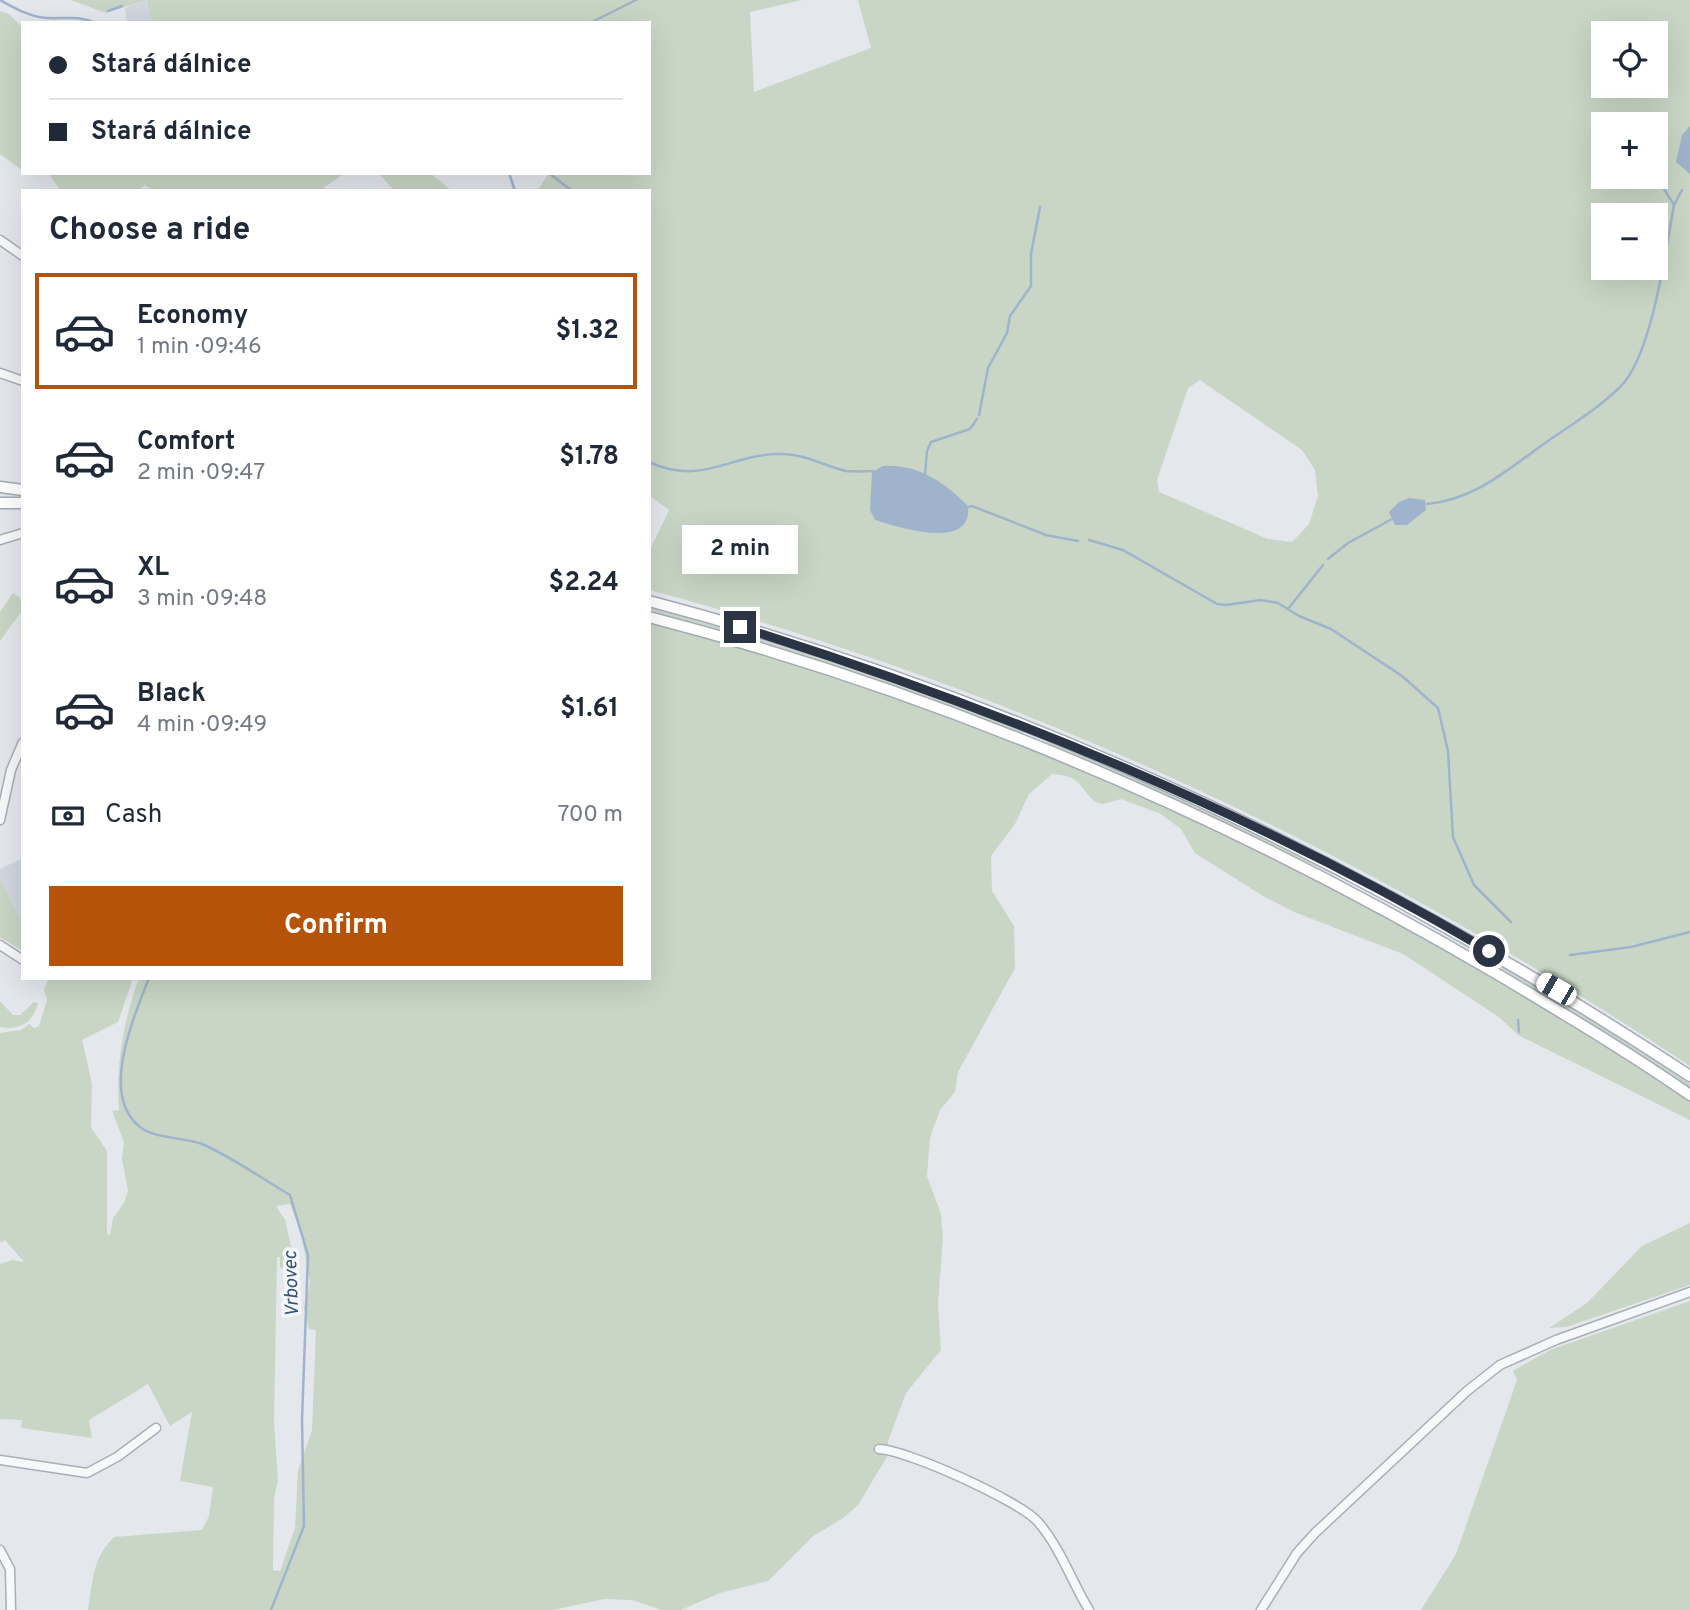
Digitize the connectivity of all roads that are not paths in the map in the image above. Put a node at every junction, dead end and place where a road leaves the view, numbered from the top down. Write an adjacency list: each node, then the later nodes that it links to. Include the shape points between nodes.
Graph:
1 (0, 240): 2 (street)
2 (21, 255)
3 (0, 373): 4 (street)
4 (21, 380)
5 (0, 487): 6 (main road)
6 (21, 490)
7 (0, 503): 8 (main road)
8 (21, 503)
9 (21, 534): 10 (street)
10 (0, 540)
11 (651, 602): 15 (main road, via 818,651 1032,727 1199,799)
12 (651, 618): 16 (main road, via 904,696 1024,741 1169,803)
13 (21, 746): 14 (street)
14 (0, 820)
15 (1397, 898): 16 (main road); 19 (main road, via 1578,1002)
16 (1390, 912): 20 (main road)
17 (0, 945): 18 (street)
18 (21, 959)
19 (1690, 1076)
20 (1690, 1095)
21 (1690, 1292): 28 (street, via 1528,1351 1490,1372 1315,1533)
22 (156, 1428): 24 (street, via 87,1473)
23 (879, 1449): 27 (street, via 938,1469 1028,1512 1048,1534)
24 (0, 1460)
25 (0, 1550): 26 (street, via 10,1569)
26 (11, 1610)
27 (1089, 1610)
28 (1261, 1610)

